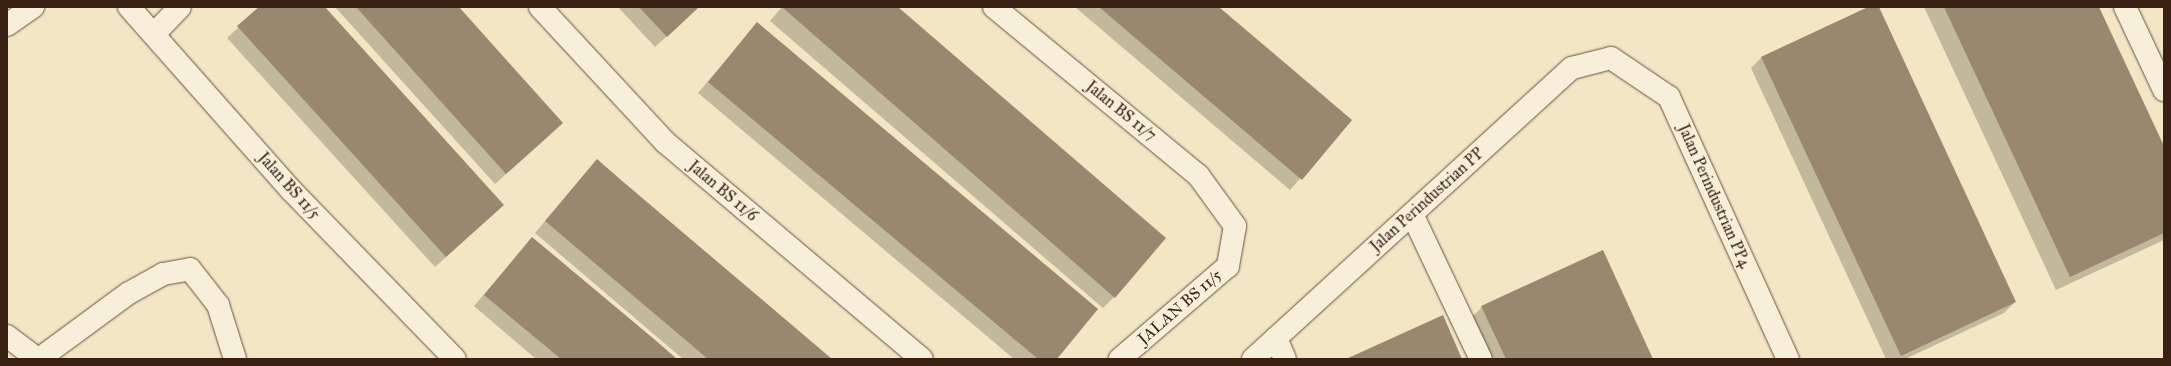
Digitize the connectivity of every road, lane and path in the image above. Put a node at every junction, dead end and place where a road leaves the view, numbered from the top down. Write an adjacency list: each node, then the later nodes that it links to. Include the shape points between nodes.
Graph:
1 (33, 7): 7 (street)
2 (129, 7): 8 (street, Jalan BS 11/5)
3 (180, 7): 8 (street)
4 (540, 7): 18 (street, Jalan BS 11/6, via 665,142)
5 (994, 7): 12 (street, Jalan BS 11/7, via 1198,175)
6 (2125, 7): 10 (street)
7 (7, 25)
8 (154, 34): 17 (street, Jalan BS 11/5, via 291,190)
9 (1611, 58): 11 (street, Jalan Perindustrian PP, via 1572,68); 23 (street, Jalan Perindustrian PP4, via 1669,97)
10 (2164, 90)
11 (1412, 214): 13 (street, Jalan Perindustrian PP); 22 (street)
12 (1235, 226): 19 (street, JALAN BS 11/5, via 1228,266)
13 (1276, 338): 20 (street, Jalan Perindustrian PP); 21 (street)
14 (11, 347): 15 (street)
15 (38, 359): 16 (street, via 129,293 164,274 190,269 218,305)
16 (235, 359)
17 (454, 359)
18 (922, 359)
19 (1120, 359)
20 (1252, 359)
21 (1285, 359)
22 (1481, 359)
23 (1788, 359)

